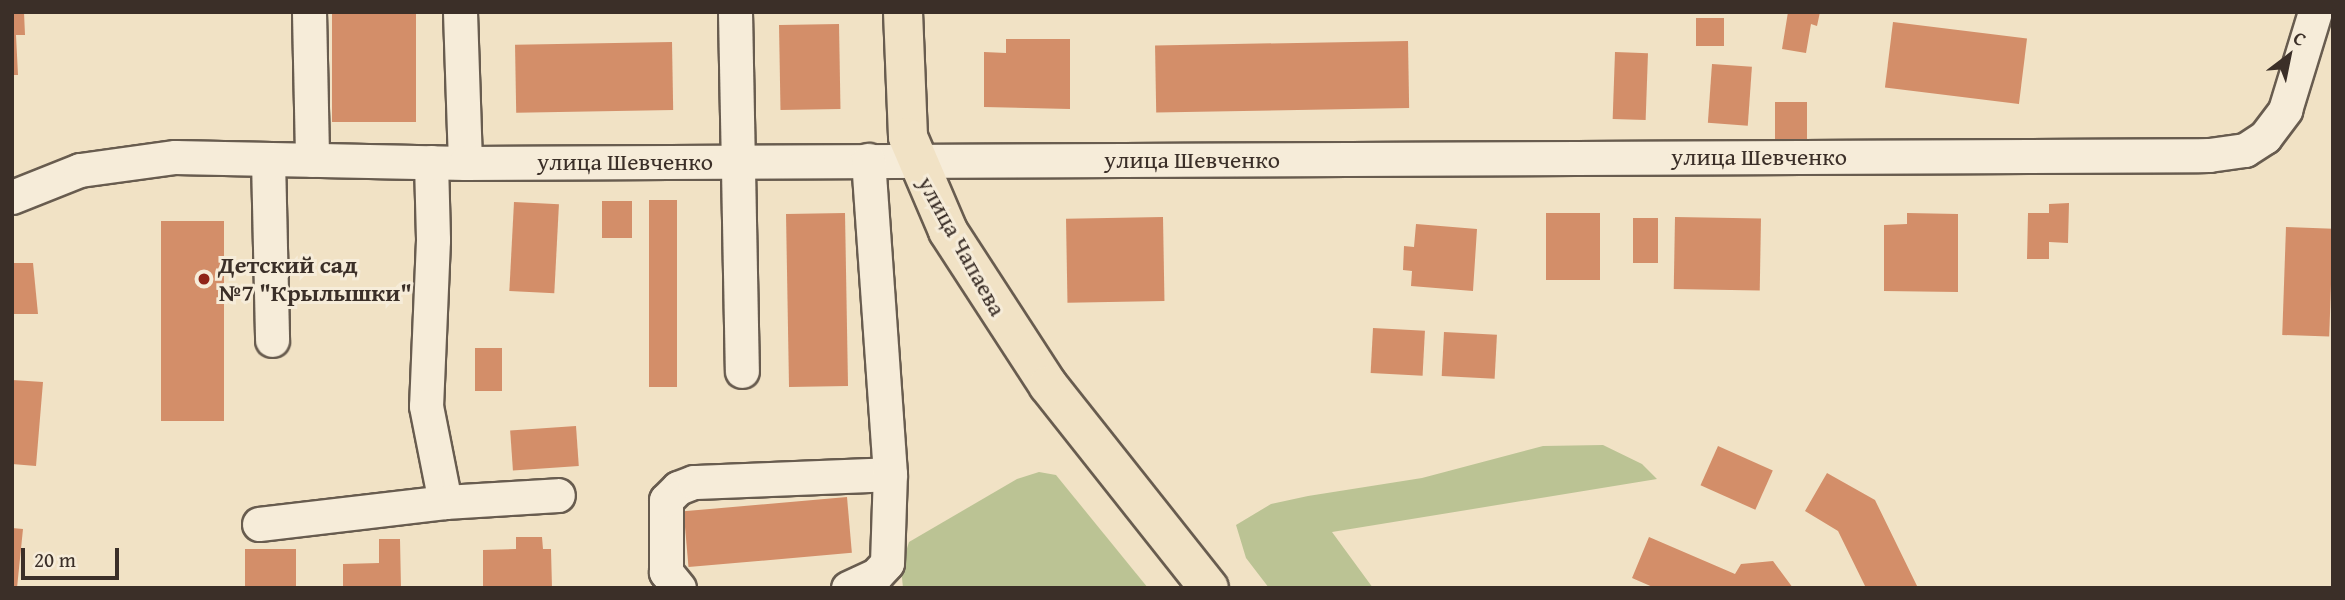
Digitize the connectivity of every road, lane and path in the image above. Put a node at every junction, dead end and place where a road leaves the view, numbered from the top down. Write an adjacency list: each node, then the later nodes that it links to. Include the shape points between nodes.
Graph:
1 (309, 12): 7 (street)
2 (460, 12): 12 (street)
3 (735, 12): 9 (street)
4 (903, 12): 10 (main road, улица Чапаева, via 904,114)
5 (2315, 12): 10 (street, улица Шевченко, via 2285,110 2265,137 2245,150 2209,155)
6 (268, 159): 7 (street, улица Шевченко); 13 (street, улица Шевченко, via 175,157 80,170); 14 (street)
7 (312, 160): 11 (street, улица Шевченко)
8 (868, 160): 9 (street, улица Шевченко); 10 (street, улица Шевченко); 16 (street)
9 (737, 161): 12 (street, улица Шевченко); 15 (street)
10 (916, 161): 22 (main road, улица Чапаева, via 948,231 1048,385)
11 (431, 162): 12 (street, улица Шевченко); 18 (street, via 433,240 426,407)
12 (465, 163)
13 (12, 197)
14 (272, 340)
15 (742, 371)
16 (890, 474): 20 (street, via 694,482 678,488 666,500 666,572); 21 (street, via 887,563 876,575)
17 (558, 495): 18 (street)
18 (445, 502): 19 (street)
19 (259, 524)
20 (680, 588)
21 (848, 588)
22 (1209, 588)

